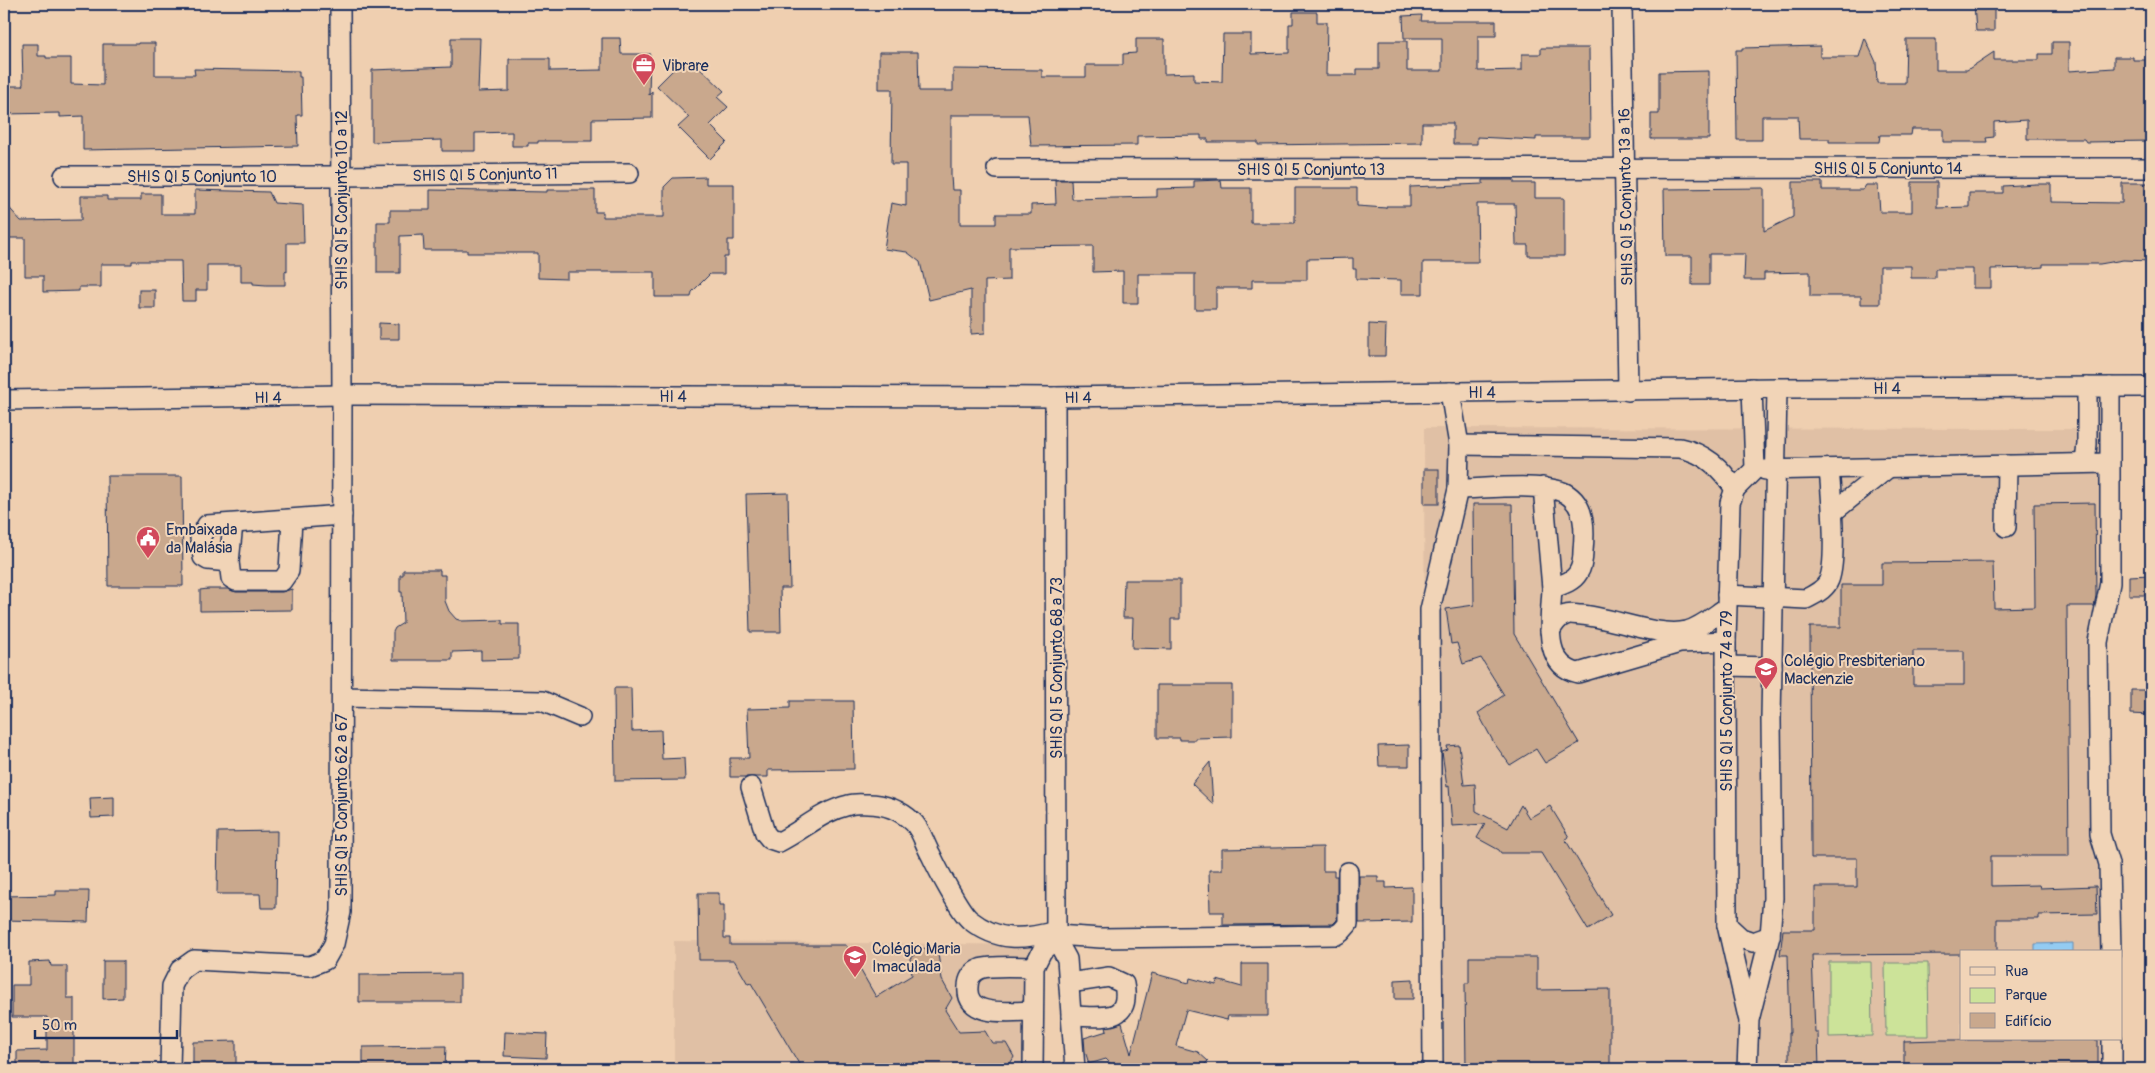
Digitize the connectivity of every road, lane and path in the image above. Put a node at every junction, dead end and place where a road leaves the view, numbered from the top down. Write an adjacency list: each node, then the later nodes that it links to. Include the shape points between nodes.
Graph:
1 (340, 4): 8 (street, SHIS QI 5 Conjunto 10 a 12)
2 (1622, 4): 5 (street, SHIS QI 5 Conjunto 13 a 16)
3 (2151, 168): 5 (street, SHIS QI 5 Conjunto 14)
4 (997, 169): 5 (street, SHIS QI 5 Conjunto 13)
5 (1624, 169): 14 (street, SHIS QI 5 Conjunto 13 a 16)
6 (629, 173): 8 (street, SHIS QI 5 Conjunto 11)
7 (64, 176): 8 (street, SHIS QI 5 Conjunto 10)
8 (340, 176): 16 (street, SHIS QI 5 Conjunto 10 a 12)
9 (2087, 387): 10 (street, HI 4); 13 (street, HI 4); 20 (street)
10 (2110, 387): 11 (street, HI 4); 21 (street)
11 (2151, 387)
12 (1752, 388): 13 (street, HI 4); 14 (street, HI 4); 24 (street)
13 (1777, 388): 26 (street, SHIS QI 5 Conjunto 74 a 79)
14 (1628, 391): 15 (street, HI 4)
15 (1450, 392): 17 (street, HI 4); 19 (street)
16 (342, 396): 17 (street, HI 4); 18 (street, HI 4); 31 (street, SHIS QI 5 Conjunto 62 a 67)
17 (1055, 397): 49 (street, SHIS QI 5 Conjunto 68 a 73)
18 (4, 400)
19 (1459, 445): 28 (street); 29 (street, via 1680,448 1694,451 1709,460 1723,471)
20 (2085, 463): 21 (street); 22 (street)
21 (2109, 463): 51 (street, via 2110,583 2098,642 2100,834 2109,864)
22 (2007, 465): 23 (street); 34 (street)
23 (1888, 468): 25 (street); 30 (street)
24 (1754, 469): 26 (street); 29 (street)
25 (1829, 469): 26 (street); 30 (street)
26 (1776, 470): 37 (street, SHIS QI 5 Conjunto 74 a 79)
27 (1542, 487): 28 (street); 36 (street); 36 (street, via 1564,492 1573,500 1583,514 1585,531 1578,574)
28 (1458, 489): 61 (street, via 1430,610)
29 (1735, 489): 38 (street, SHIS QI 5 Conjunto 74 a 79, via 1730,503)
30 (1833, 512): 37 (street, via 1827,583 1806,599)
31 (342, 516): 32 (street); 44 (street, SHIS QI 5 Conjunto 62 a 67)
32 (292, 520): 33 (street); 35 (street, via 289,571 282,581 236,581 231,578)
33 (233, 524): 35 (street); 35 (street, via 207,525 200,538 203,557)
34 (2006, 527)
35 (229, 562)
36 (1552, 588): 39 (street)
37 (1773, 596): 38 (street); 43 (street, SHIS QI 5 Conjunto 74 a 79)
38 (1727, 601): 40 (street, via 1702,624); 41 (street, SHIS QI 5 Conjunto 74 a 79)
39 (1550, 630): 40 (street, via 1567,614 1598,616); 40 (street, via 1552,652 1568,671 1578,673)
40 (1678, 638): 41 (street)
41 (1726, 641): 42 (street, SHIS QI 5 Conjunto 74 a 79)
42 (1726, 666): 43 (street); 48 (street, SHIS QI 5 Conjunto 74 a 79)
43 (1772, 666): 50 (street, SHIS QI 5 Conjunto 74 a 79, via 1773,898)
44 (342, 697): 45 (street, via 542,701); 58 (street, SHIS QI 5 Conjunto 62 a 67, via 341,912 334,944 325,960 310,966 194,960 180,970 172,986)
45 (580, 718)
46 (751, 787): 49 (street, via 765,833 779,842 823,813 851,804 880,804 899,812 914,823 968,919 996,934 1014,938)
47 (1348, 872): 49 (street, via 1348,924 1336,935 1101,938)
48 (1727, 925): 50 (street, via 1741,938 1754,942); 56 (street, SHIS QI 5 Conjunto 74 a 79)
49 (1056, 935): 52 (street); 53 (street, via 1067,959)
50 (1770, 936): 56 (street, SHIS QI 5 Conjunto 74 a 79)
51 (2111, 950)
52 (1034, 967): 54 (street); 54 (street, via 981,969 968,981 967,994 971,1002 981,1009)
53 (1069, 983): 55 (street); 55 (street, via 1110,977 1124,984 1127,998 1115,1016)
54 (1033, 1011): 59 (street)
55 (1070, 1016): 60 (street)
56 (1749, 1020): 62 (street, SHIS QI 5 Conjunto 74 a 79)
57 (2112, 1040): 63 (street)
58 (170, 1069)
59 (1033, 1069)
60 (1075, 1069)
61 (1433, 1069)
62 (1747, 1069)
63 (2112, 1069)

